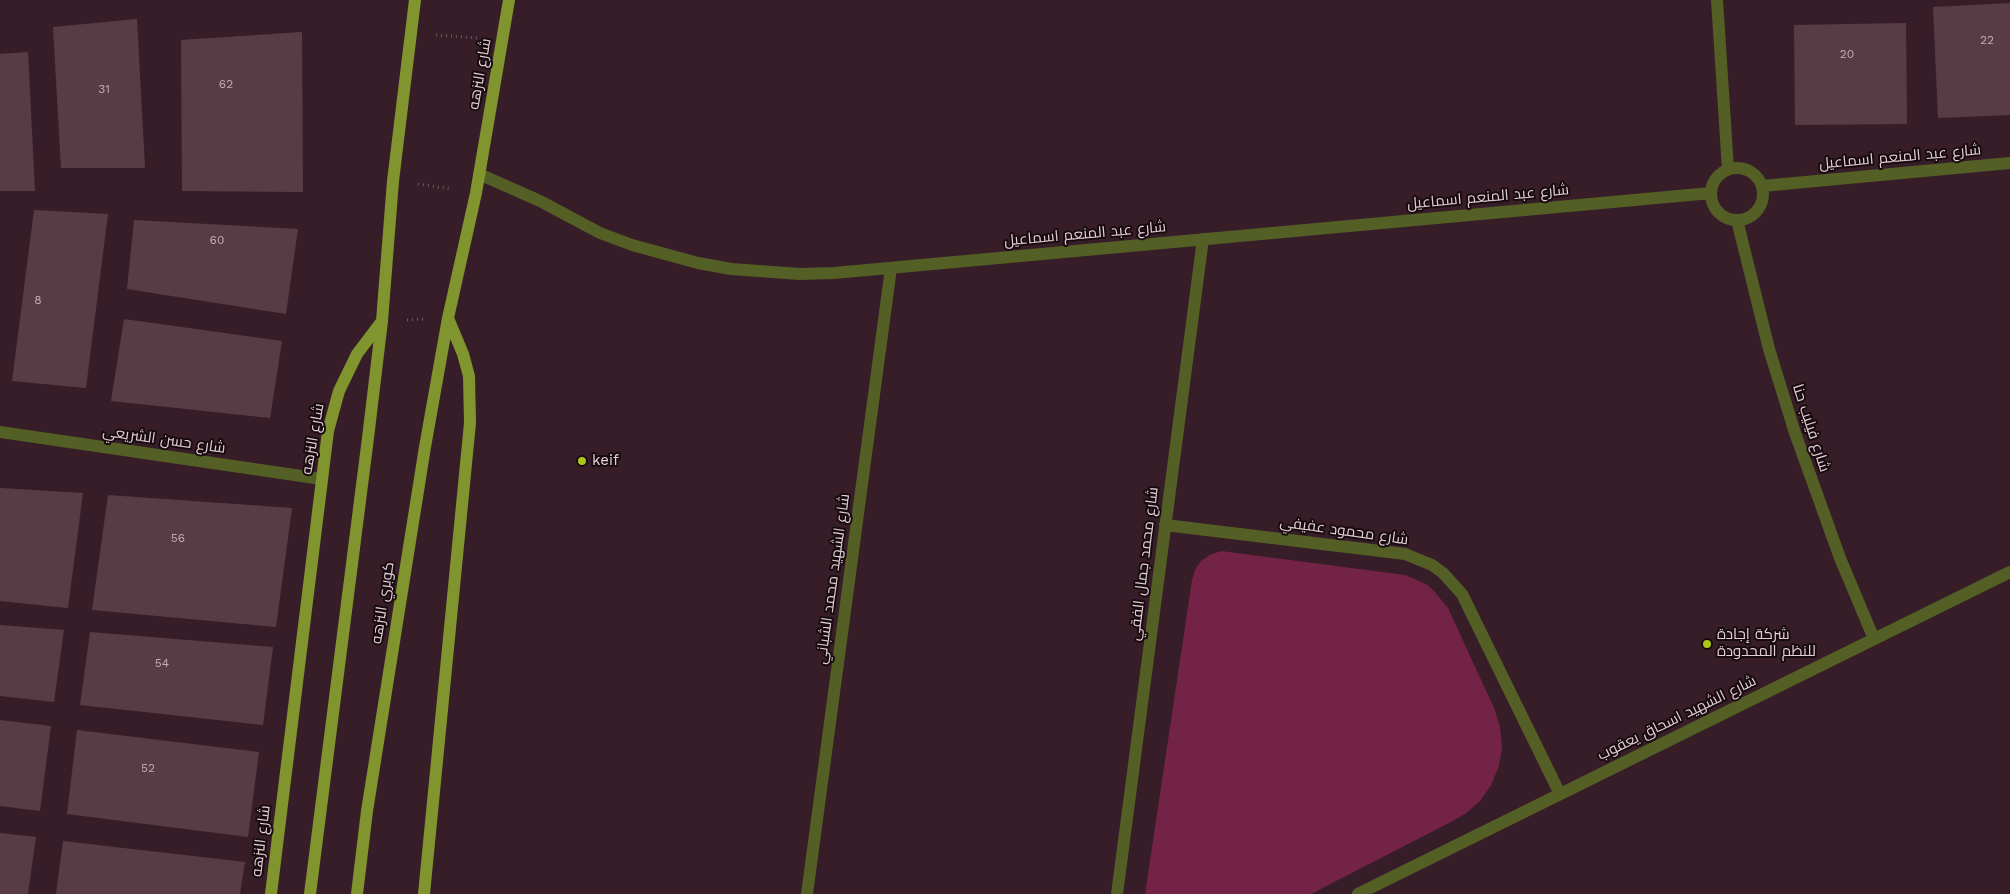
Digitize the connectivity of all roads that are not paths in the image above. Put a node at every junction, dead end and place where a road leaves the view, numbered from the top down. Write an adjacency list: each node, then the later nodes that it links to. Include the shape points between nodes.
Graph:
1 (415, 0): 13 (main road, via 393,181)
2 (509, 0): 6 (main road, شارع النزهه)
3 (1717, 0): 5 (street)
4 (2010, 163): 7 (street, شارع عبد المنعم اسماعيل)
5 (1728, 169): 7 (street, via 1753,172); 8 (street, via 1716,178)
6 (479, 174): 11 (street, شارع عبد المنعم اسماعيل, via 616,239 698,264 800,274); 12 (main road, شارع النزهه)
7 (1762, 186): 9 (street, via 1763,202 1759,210 1753,216)
8 (1711, 193): 9 (street, via 1715,209 1728,219); 10 (street, شارع عبد المنعم اسماعيل)
9 (1736, 220): 18 (street, شارع فيليب حنا, via 1769,349 1795,433)
10 (1203, 239): 11 (street, شارع عبد المنعم اسماعيل); 16 (street, شارع محمد جمال الفقي)
11 (891, 268): 24 (street, شارع الشهيد محمد الشباني)
12 (448, 318): 22 (main road, كوبري النزهه, via 403,581); 23 (main road, via 464,354 470,423)
13 (382, 321): 15 (main road, شارع النزهه, via 357,354 339,391 328,431); 21 (main road)
14 (0, 432): 15 (street, شارع حسن الشريعي)
15 (322, 479): 20 (main road, شارع النزهه)
16 (1165, 525): 19 (street, شارع محمود عفيفي, via 1405,554 1432,565 1462,594); 25 (street, شارع محمد جمال الفقي)
17 (2010, 572): 18 (street, شارع الشهيد اسحاق يعقوب)
18 (1874, 639): 19 (street, شارع الشهيد اسحاق يعقوب)
19 (1560, 794): 26 (street, شارع الشهيد اسحاق يعقوب)
20 (271, 894)
21 (310, 894)
22 (357, 894)
23 (424, 894)
24 (808, 894)
25 (1117, 894)
26 (1358, 894)

